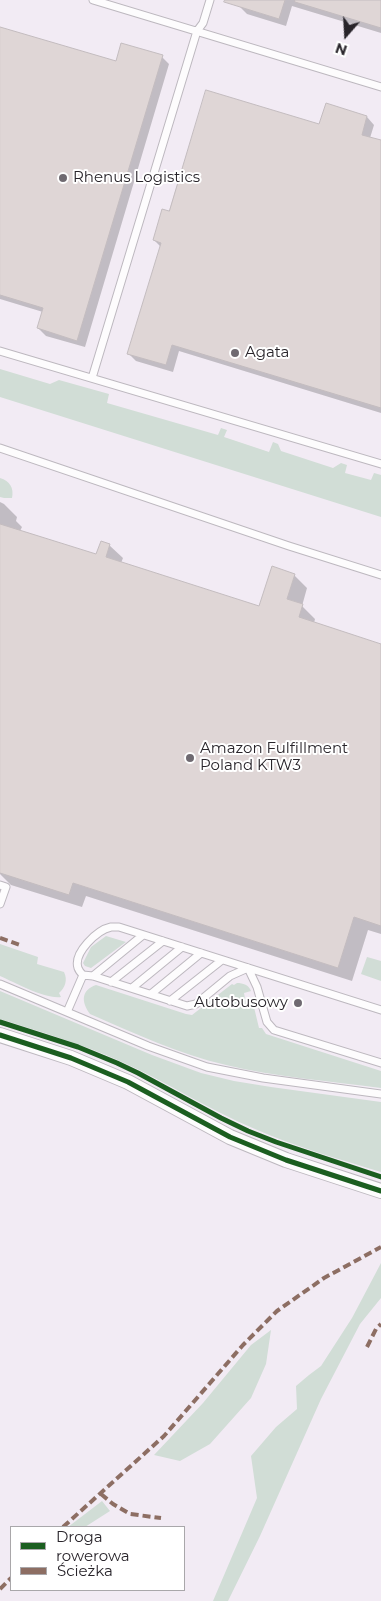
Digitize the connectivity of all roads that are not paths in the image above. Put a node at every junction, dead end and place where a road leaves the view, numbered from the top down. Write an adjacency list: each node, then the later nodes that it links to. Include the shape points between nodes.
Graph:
1 (93, 0): 3 (lane)
2 (210, 0): 3 (lane)
3 (197, 31): 4 (lane); 6 (lane)
4 (381, 86)
5 (0, 351): 6 (lane)
6 (92, 378): 8 (lane)
7 (0, 448): 9 (lane)
8 (381, 464)
9 (381, 575)
10 (0, 885): 11 (lane, via 6,887)
11 (1, 901)
12 (143, 935): 13 (lane); 18 (lane, via 119,927 110,927 99,934 84,947 78,958 78,967); 19 (lane)
13 (163, 941): 14 (lane); 20 (lane)
14 (182, 947): 15 (lane); 22 (lane)
15 (202, 953): 16 (lane); 23 (lane)
16 (222, 960): 17 (lane); 24 (lane)
17 (248, 968): 24 (lane, via 230,976 196,1004 187,1006); 25 (lane); 28 (lane, via 267,1022 274,1030)
18 (83, 975): 19 (lane); 26 (lane)
19 (93, 976): 20 (lane)
20 (111, 982): 22 (lane)
21 (0, 984): 26 (lane)
22 (132, 988): 23 (lane)
23 (151, 994): 24 (lane)
24 (170, 1000)
25 (381, 1010)
26 (67, 1012): 29 (lane, via 207,1067)
27 (0, 1035): 30 (street, via 72,1058 128,1082 230,1137 286,1160)
28 (381, 1063)
29 (381, 1094)
30 (381, 1191)

